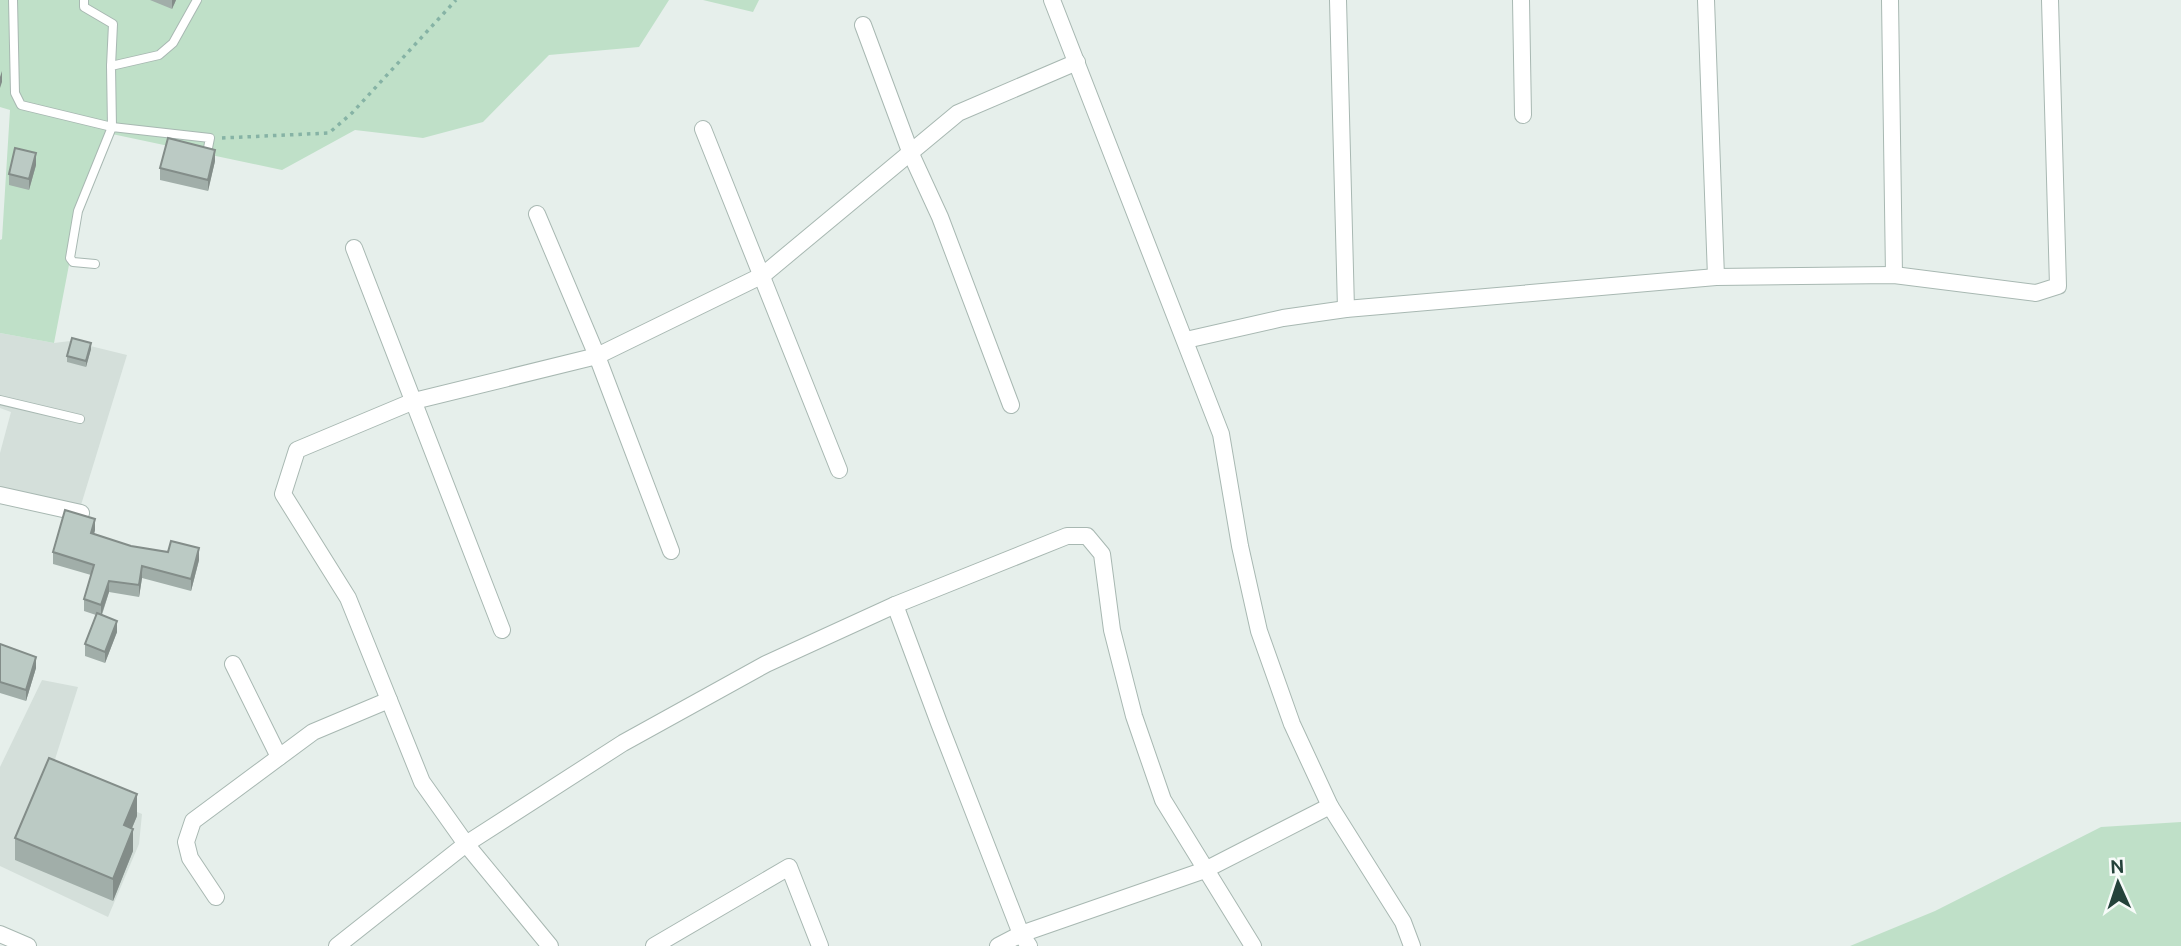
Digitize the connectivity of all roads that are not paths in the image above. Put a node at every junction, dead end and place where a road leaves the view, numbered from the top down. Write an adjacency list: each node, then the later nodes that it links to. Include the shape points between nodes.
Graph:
1 (13, 0): 14 (lane, via 15,93 21,105)
2 (84, 0): 12 (lane, via 85,7 113,24)
3 (197, 0): 12 (lane, via 173,43 159,55)
4 (1052, 0): 11 (street)
5 (1338, 0): 24 (street)
6 (1521, 0): 13 (street)
7 (1706, 0): 23 (street)
8 (1890, 0): 22 (street)
9 (2050, 0): 22 (street, via 2058,286 2036,293)
10 (863, 25): 17 (street)
11 (1077, 62): 17 (street, via 958,113); 25 (street)
12 (111, 66): 14 (lane)
13 (1523, 115)
14 (113, 127): 16 (lane, via 211,138); 20 (lane, via 78,211 69,258)
15 (703, 129): 21 (street)
16 (207, 153)
17 (911, 154): 21 (street); 29 (street, via 940,217)
18 (537, 214): 26 (street)
19 (354, 248): 28 (street)
20 (95, 264)
21 (763, 275): 26 (street); 31 (street)
22 (1894, 275): 23 (street)
23 (1716, 277): 24 (street)
24 (1346, 309): 25 (street)
25 (1186, 340): 40 (street, via 1221,434 1259,631 1292,724)
26 (597, 356): 28 (street); 34 (street)
27 (0, 400): 30 (lane)
28 (414, 401): 36 (street); 38 (street, via 298,450 283,494 348,598)
29 (1011, 405)
30 (80, 419)
31 (839, 470)
32 (0, 495): 33 (street)
33 (81, 513)
34 (671, 551)
35 (895, 606): 41 (street, via 766,664 623,743); 42 (street, via 1066,536 1087,536 1102,554 1112,630 1146,752 1163,800); 45 (street)
36 (502, 629)
37 (233, 664): 39 (street)
38 (389, 700): 39 (street, via 313,732); 41 (street, via 422,782)
39 (279, 757): 43 (street, via 193,821 186,842 190,858)
40 (1330, 806): 42 (street); 53 (street, via 1403,922)
41 (466, 844): 47 (street); 48 (street)
42 (1205, 870): 45 (street); 52 (street)
43 (216, 897)
44 (0, 934): 46 (street)
45 (1025, 940): 51 (street)
46 (28, 946)
47 (337, 946)
48 (550, 946)
49 (654, 946): 50 (street, via 789,867)
50 (820, 946)
51 (998, 946)
52 (1253, 946)
53 (1412, 946)

